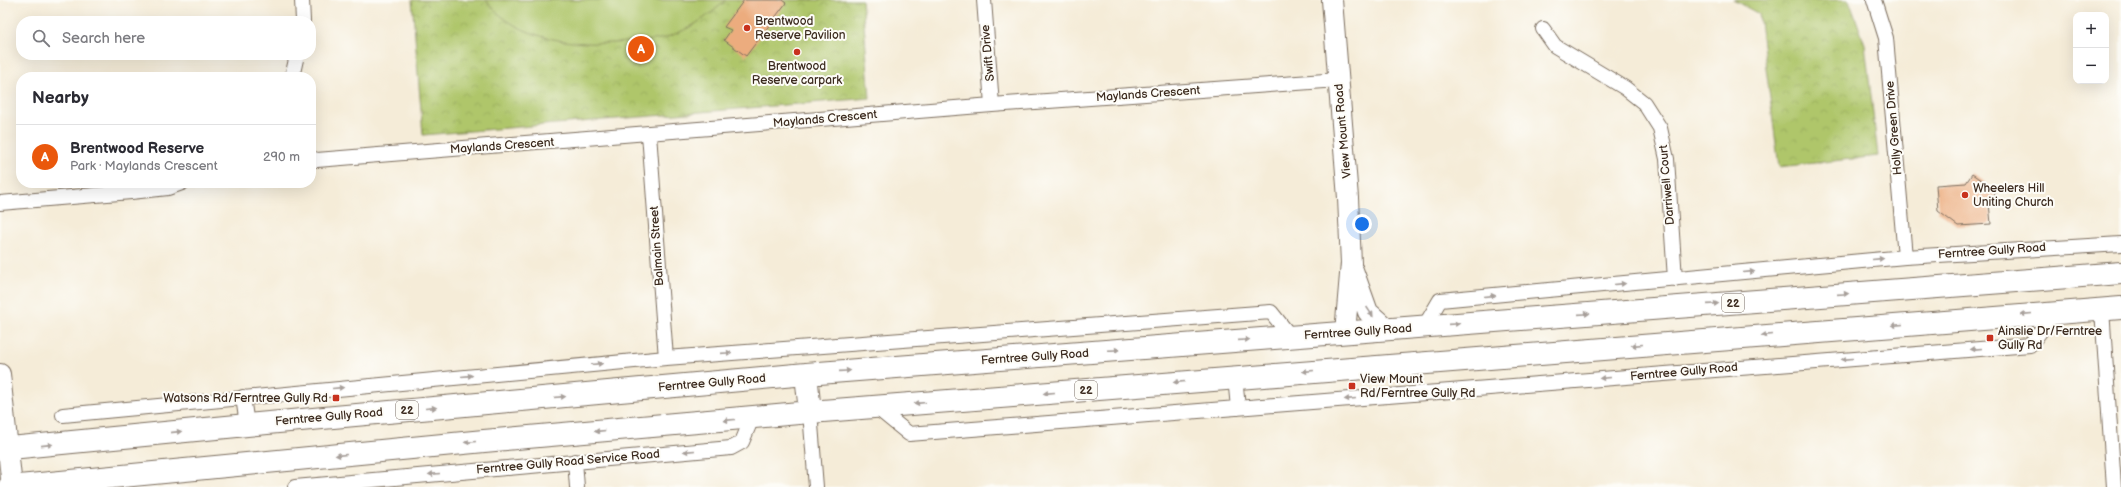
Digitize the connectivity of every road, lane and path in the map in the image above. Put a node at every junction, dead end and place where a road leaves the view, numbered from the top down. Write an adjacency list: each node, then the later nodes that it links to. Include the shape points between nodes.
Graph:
1 (302, 0): 5 (street)
2 (984, 0): 10 (street, Swift Drive)
3 (1332, 0): 9 (street, View Mount Road)
4 (1874, 0): 16 (street, Holly Green Drive, via 1886,38)
5 (303, 16)
6 (1543, 29): 20 (street, Darriwell Court, via 1555,46 1625,88 1644,103 1660,128 1667,159)
7 (296, 60): 8 (street)
8 (293, 72)
9 (1339, 80): 10 (street, Maylands Crescent); 17 (street, View Mount Road)
10 (992, 105): 11 (street, Maylands Crescent)
11 (649, 134): 12 (street, Maylands Crescent); 27 (street, Balmain Street)
12 (316, 160)
13 (168, 188): 14 (street)
14 (0, 203)
15 (2121, 244): 16 (street, Ferntree Gully Road)
16 (1905, 257): 20 (street, Ferntree Gully Road, one-way to 16)
17 (1350, 263): 24 (street, View Mount Road, one-way to 24, via 1368,312); 25 (street, View Mount Road)
18 (2121, 273): 19 (main road, Ferntree Gully Road / 22)
19 (2098, 275): 21 (main road); 23 (main road, Ferntree Gully Road / 22, one-way to 19)
20 (1675, 279): 23 (street, Ferntree Gully Road, one-way to 20, via 1440,300)
21 (2111, 308): 22 (main road, 22); 46 (street)
22 (2055, 312): 28 (main road, 22, one-way to 28); 34 (street, Ferntree Gully Road, one-way to 34, via 2030,345)
23 (1424, 326): 24 (main road, Ferntree Gully Road / 22)
24 (1387, 329): 25 (main road, Ferntree Gully Road / 22)
25 (1346, 333): 26 (main road, Ferntree Gully Road / 22); 28 (main road)
26 (1291, 337): 27 (street, one-way to 26, via 1271,312); 30 (main road, Ferntree Gully Road / 22, one-way to 26)
27 (666, 358): 32 (street, one-way to 27)
28 (1361, 367): 31 (main road, 22, one-way to 31)
29 (0, 374): 39 (street)
30 (806, 374): 35 (main road); 38 (main road, Ferntree Gully Road / 22, one-way to 30)
31 (1235, 377): 33 (main road, 22, one-way to 33); 34 (street)
32 (243, 397): 36 (street); 38 (street)
33 (876, 407): 34 (street, Ferntree Gully Road, via 910,434); 35 (main road, 22)
34 (1238, 408)
35 (810, 412): 37 (main road, 22); 45 (street)
36 (63, 415)
37 (752, 418): 40 (street, Ferntree Gully Road Service Road, one-way to 40, via 742,442 731,448); 41 (main road, 22, one-way to 41, via 476,442)
38 (247, 425): 39 (main road, Ferntree Gully Road / 22, one-way to 38)
39 (4, 449): 42 (street)
40 (575, 461): 43 (street, Ferntree Gully Road Service Road, one-way to 43); 44 (street)
41 (141, 480): 42 (main road, 22)
42 (11, 487)
43 (295, 487)
44 (577, 487)
45 (816, 487)
46 (2114, 487)

